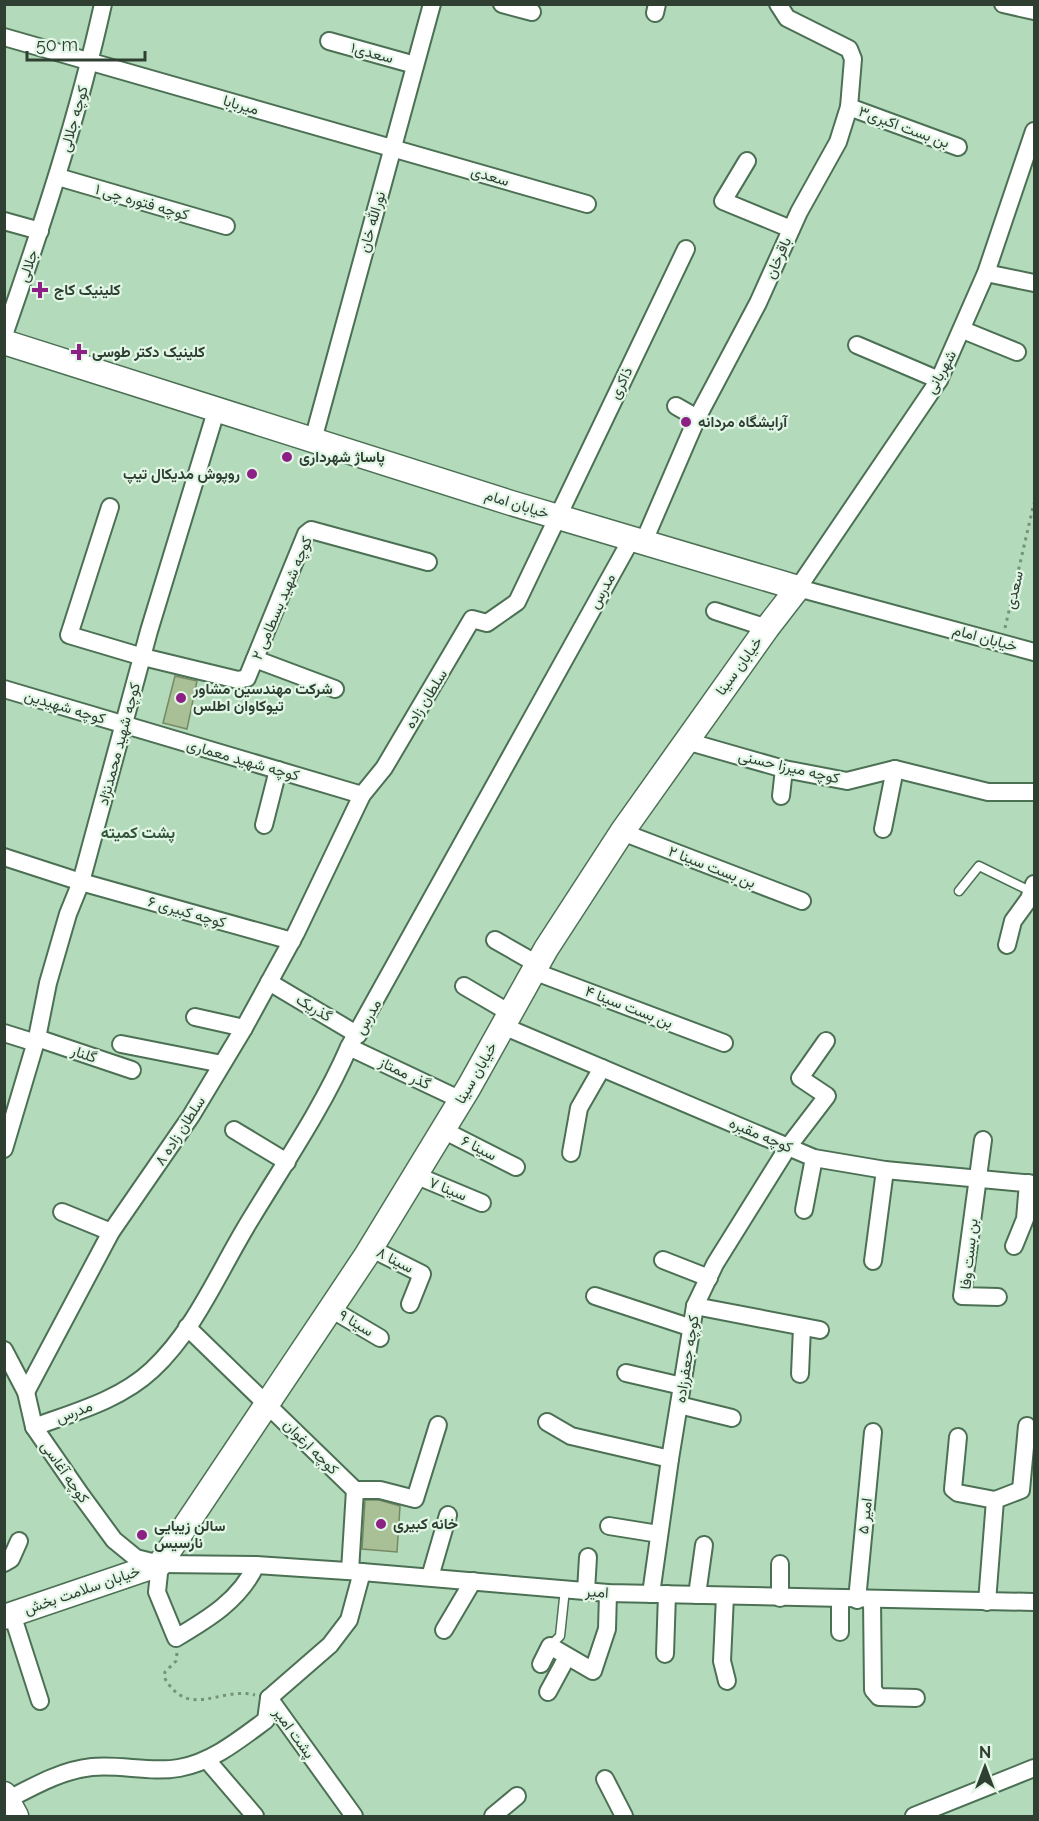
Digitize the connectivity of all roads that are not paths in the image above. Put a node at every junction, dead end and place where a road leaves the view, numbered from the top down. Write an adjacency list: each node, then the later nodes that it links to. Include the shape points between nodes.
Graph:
1 (103, 4): 10 (street, کوچه جلالی)
2 (432, 4): 11 (street, نورالله خان)
3 (502, 4): 7 (street)
4 (778, 4): 12 (street, باقرخان, via 787,18 849,49 853,58)
5 (1003, 4): 6 (street)
6 (1035, 11)
7 (532, 12)
8 (4, 37): 10 (street, میربابا)
9 (329, 41): 11 (street, سعدی۱)
10 (90, 62): 15 (street, میربابا); 17 (street, کوچه جلالی)
11 (415, 65): 15 (street, نورالله خان)
12 (849, 107): 14 (street, بن بست اکبری۳); 21 (street, باقرخان, via 838,142)
13 (1035, 131): 24 (street, شهربانی)
14 (958, 147)
15 (392, 149): 18 (street, سعدی); 35 (street, نورالله خان)
16 (747, 161): 21 (street, via 723,201)
17 (58, 177): 20 (street, کوچه فتوره چی ۱); 22 (street, کوچه جلالی)
18 (587, 204)
19 (4, 221): 22 (street)
20 (226, 226)
21 (791, 229): 34 (street, باقرخان, via 758,303)
22 (40, 231): 27 (street, جلالی)
23 (686, 249): 37 (street, ذاکری)
24 (986, 273): 25 (street); 26 (street, شهربانی)
25 (1035, 283)
26 (963, 330): 30 (street); 31 (street, شهربانی)
27 (4, 335)
28 (4, 342): 33 (street, خیابان امام)
29 (857, 345): 31 (street)
30 (1017, 351)
31 (939, 380): 40 (street, شهربانی)
32 (676, 406): 34 (street)
33 (217, 408): 35 (street, خیابان امام); 45 (street, کوچه شهید محمدنژاد)
34 (696, 418): 38 (street, باقرخان)
35 (313, 440): 37 (street, خیابان امام)
36 (110, 507): 45 (street, via 69,635)
37 (557, 516): 38 (street, خیابان امام); 41 (street, ذاکری)
38 (638, 539): 40 (street, خیابان امام); 77 (street, مدرس)
39 (428, 561): 46 (street, کوچه شهید بسطامی ۲, via 311,530)
40 (798, 588): 43 (street, خیابان سینا); 44 (street, خیابان امام)
41 (517, 602): 55 (street, سلطان زاده, via 487,623 472,619 384,768)
42 (715, 611): 43 (street)
43 (767, 628): 50 (street, خیابان سینا)
44 (1035, 652)
45 (143, 657): 46 (street, کوچه شهید بسطامی ۲, via 243,681); 49 (street, کوچه شهید محمدنژاد)
46 (255, 659): 48 (street)
47 (4, 689): 49 (street, کوچه شهیدین)
48 (335, 690)
49 (125, 726): 53 (street, کوچه شهید معماری); 62 (street, کوچه شهید محمدنژاد)
50 (686, 741): 51 (street, کوچه میرزا حسنی); 59 (street, خیابان سینا)
51 (784, 769): 52 (street, کوچه میرزا حسنی, via 847,781); 56 (street)
52 (895, 769): 54 (street, کوچه میرزا حسنی, via 988,792); 58 (street)
53 (278, 770): 55 (street, کوچه شهید معماری); 57 (street)
54 (1035, 792)
55 (362, 795): 61 (street, سلطان زاده)
56 (781, 796)
57 (264, 825)
58 (883, 828)
59 (622, 832): 65 (street, بن بست سینا ۲); 69 (street, خیابان سینا)
60 (4, 857): 62 (street, کوچه کبیری ۶)
61 (328, 866): 67 (street, سلطان زاده ۸)
62 (81, 882): 67 (street, کوچه کبیری ۶); 76 (street, کوچه شهید محمدنژاد, via 48,983)
63 (1033, 888): 64 (lane, via 979,866); 68 (street, via 1013,921)
64 (959, 891)
65 (802, 901)
66 (495, 940): 69 (street, بن بست سینا ۴)
67 (292, 941): 70 (street, سلطان زاده ۸)
68 (1007, 945)
69 (536, 967): 73 (street, خیابان سینا); 79 (street, بن بست سینا ۴)
70 (269, 982): 74 (street, سلطان زاده ۸); 77 (street, گذریک)
71 (464, 986): 73 (street, کوچه مقبره)
72 (195, 1017): 74 (street)
73 (506, 1020): 82 (street, کوچه مقبره); 84 (street, خیابان سینا)
74 (244, 1028): 81 (street, سلطان زاده ۸)
75 (4, 1033): 76 (street, گلنار)
76 (36, 1040): 83 (street, گلنار); 89 (street, کوچه شهید محمدنژاد)
77 (354, 1041): 84 (street, گذر ممتاز); 92 (street, مدرس, via 330,1092)
78 (826, 1041): 88 (street, کوچه جعفرزاده, via 800,1078 827,1096)
79 (724, 1043)
80 (121, 1044): 81 (street)
81 (222, 1064): 101 (street, سلطان زاده ۸)
82 (602, 1068): 88 (street, کوچه مقبره); 90 (street, via 579,1108)
83 (132, 1070)
84 (461, 1100): 86 (street, خیابان سینا)
85 (234, 1130): 92 (street)
86 (443, 1130): 93 (street, سینا ۶); 95 (street, خیابان سینا)
87 (983, 1140): 96 (street)
88 (788, 1147): 91 (street, کوچه مقبره); 106 (street, کوچه جعفرزاده)
89 (4, 1149)
90 (571, 1153)
91 (814, 1158): 94 (street, کوچه مقبره); 99 (street)
92 (287, 1162): 113 (street, مدرس)
93 (516, 1167)
94 (885, 1170): 96 (street, کوچه مقبره); 105 (street)
95 (415, 1175): 98 (street, سینا ۷); 103 (street, خیابان سینا)
96 (977, 1179): 97 (street, کوچه مقبره); 108 (street, بن بست وفا, via 962,1296)
97 (1031, 1184): 102 (street, via 1025,1219)
98 (482, 1203)
99 (804, 1210)
100 (62, 1212): 101 (street)
101 (111, 1232): 121 (street, سلطان زاده ۸)
102 (1014, 1246)
103 (370, 1248): 109 (street, سینا ۸, via 422,1274); 111 (street, خیابان سینا)
104 (663, 1260): 106 (street)
105 (873, 1261)
106 (709, 1278): 110 (street, کوچه جعفرزاده)
107 (595, 1296): 114 (street)
108 (998, 1297)
109 (410, 1304)
110 (695, 1306): 112 (street); 114 (street, کوچه جعفرزاده)
111 (331, 1309): 116 (street, سینا ۹); 122 (street, خیابان سینا)
112 (802, 1326): 115 (street); 119 (street)
113 (187, 1327): 122 (street, کوچه ارغوان); 128 (street, مدرس, via 153,1369 121,1394)
114 (692, 1328): 120 (street, کوچه جعفرزاده)
115 (820, 1330)
116 (380, 1338)
117 (4, 1350): 121 (street, کوچه آغاسی)
118 (626, 1372): 120 (street)
119 (800, 1374)
120 (682, 1386): 123 (street, کوچه جعفرزاده)
121 (26, 1392): 128 (street, کوچه آغاسی)
122 (267, 1404): 132 (street, کوچه ارغوان); 141 (street, خیابان سینا)
123 (679, 1405): 124 (street); 131 (street, کوچه جعفرزاده)
124 (732, 1418)
125 (547, 1422): 131 (street, via 571,1436)
126 (438, 1425): 132 (street, via 415,1499 380,1490)
127 (1027, 1426): 133 (street, via 1021,1490)
128 (34, 1427): 141 (street, کوچه آغاسی, via 114,1540 136,1557)
129 (873, 1432): 155 (street, امیر ۵)
130 (958, 1437): 133 (street, via 953,1490)
131 (670, 1459): 136 (street, کوچه جعفرزاده)
132 (355, 1491): 144 (street)
133 (995, 1500): 156 (street)
134 (448, 1515): 145 (street)
135 (609, 1526): 136 (street)
136 (659, 1534): 150 (street, کوچه جعفرزاده)
137 (19, 1541): 140 (street)
138 (704, 1545): 151 (street)
139 (588, 1557): 148 (street)
140 (4, 1563)
141 (160, 1564): 143 (street, امیر); 143 (street, via 157,1592 176,1638 247,1586); 158 (street, خیابان سلامت بخش)
142 (780, 1564): 153 (street)
143 (256, 1565): 144 (street, امیر)
144 (356, 1572): 145 (street, امیر); 167 (street, via 349,1620 330,1645)
145 (430, 1577): 146 (street, امیر)
146 (473, 1581): 147 (street, امیر); 159 (street)
147 (565, 1589): 148 (street, امیر); 161 (lane, via 560,1636)
148 (586, 1591): 149 (street, امیر)
149 (608, 1593): 150 (street, امیر); 163 (street, via 607,1629 593,1671)
150 (659, 1594): 151 (street, امیر); 162 (street, کوچه جعفرزاده)
151 (697, 1595): 152 (street, امیر)
152 (725, 1596): 153 (street, امیر); 165 (street, via 722,1660)
153 (780, 1598): 154 (street, امیر)
154 (840, 1599): 155 (street, امیر); 160 (street)
155 (864, 1600): 156 (street, امیر); 168 (street, امیر ۵, via 873,1690 879,1697)
156 (987, 1602): 157 (street, امیر)
157 (1035, 1602)
158 (8, 1615): 169 (street)
159 (444, 1629)
160 (840, 1632)
161 (550, 1646): 163 (street); 164 (street)
162 (664, 1654)
163 (567, 1657): 166 (street)
164 (541, 1664)
165 (727, 1680)
166 (548, 1692)
167 (268, 1698): 170 (street, پشت امیر, via 266,1720); 176 (street, پشت امیر)
168 (916, 1698)
169 (40, 1701)
170 (207, 1760): 174 (street, پشت امیر, via 177,1768 82,1768 38,1783); 175 (street)
171 (1035, 1768): 179 (street)
172 (605, 1779): 178 (street)
173 (517, 1796): 177 (street)
174 (9, 1804)
175 (255, 1816)
176 (354, 1816)
177 (493, 1816)
178 (624, 1816)
179 (914, 1816)

